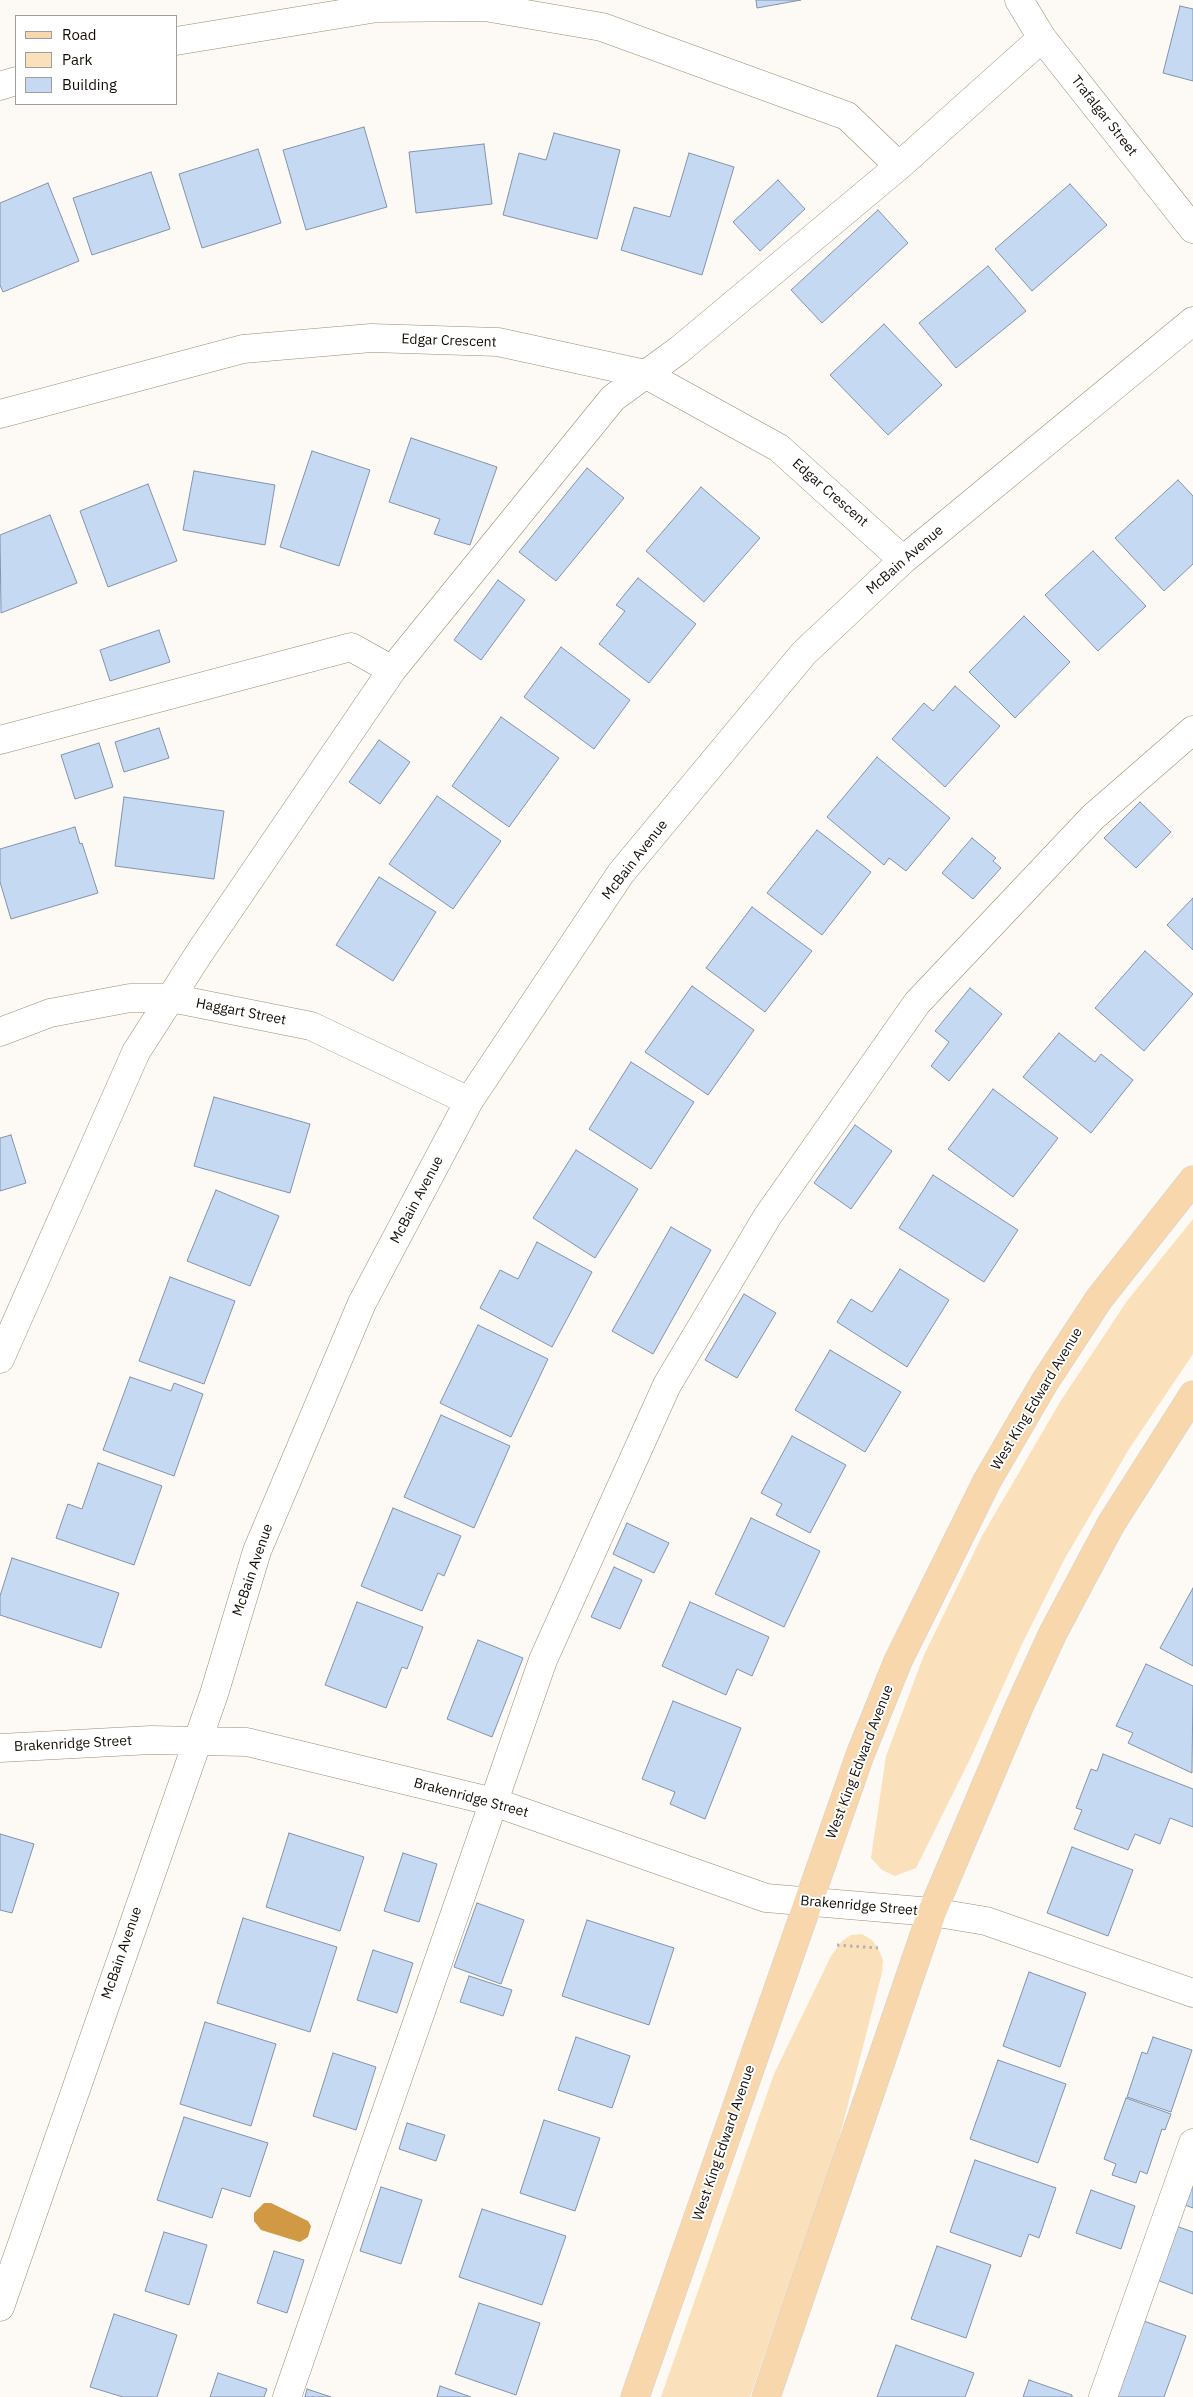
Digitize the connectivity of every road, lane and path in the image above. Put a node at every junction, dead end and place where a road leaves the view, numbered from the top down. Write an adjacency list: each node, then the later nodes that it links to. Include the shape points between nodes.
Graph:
1 (1019, 0): 2 (street, Trafalgar Street)
2 (1042, 38): 6 (street); 7 (street, Trafalgar Street)
3 (178, 41): 6 (street, via 377,8 485,7 602,27 847,116)
4 (15, 82): 5 (street)
5 (0, 86)
6 (899, 166): 9 (street, via 679,350)
7 (1193, 229)
8 (1193, 320): 11 (street, McBain Avenue)
9 (645, 374): 10 (street, Edgar Crescent, via 498,342 371,338 243,349); 11 (street, Edgar Crescent, via 778,448); 12 (street, via 613,398)
10 (0, 414)
11 (903, 560): 17 (street, McBain Avenue, via 804,653 622,873)
12 (392, 670): 14 (street, via 350,646); 15 (street)
13 (1193, 730): 23 (street, via 1093,817 917,1003 767,1217 667,1385 543,1660)
14 (0, 740)
15 (171, 998): 16 (street, Haggart Street, via 130,998 59,1012); 17 (street, Haggart Street, via 311,1026); 19 (street, via 136,1052)
16 (0, 1032)
17 (469, 1101): 21 (street, McBain Avenue, via 362,1304 257,1551 214,1694)
18 (1193, 1180): 24 (main road, West King Edward Avenue, via 1098,1299 1044,1382 987,1481 898,1661 860,1755)
19 (0, 1359)
20 (1193, 1395): 25 (main road, via 1110,1524 1053,1633)
21 (196, 1741): 22 (street, Brakenridge Street, via 151,1740); 23 (street, Brakenridge Street, via 247,1742); 30 (street, McBain Avenue)
22 (0, 1748)
23 (494, 1802): 24 (street, Brakenridge Street, via 766,1898); 31 (street)
24 (809, 1901): 25 (street, Brakenridge Street); 32 (main road, West King Edward Avenue)
25 (932, 1912): 28 (street, Brakenridge Street, via 986,1920); 33 (main road)
26 (838, 1945): 27 (path)
27 (878, 1948)
28 (1193, 1993)
29 (1193, 2143): 34 (street)
30 (0, 2307)
31 (287, 2397)
32 (635, 2397)
33 (766, 2397)
34 (1104, 2397)

